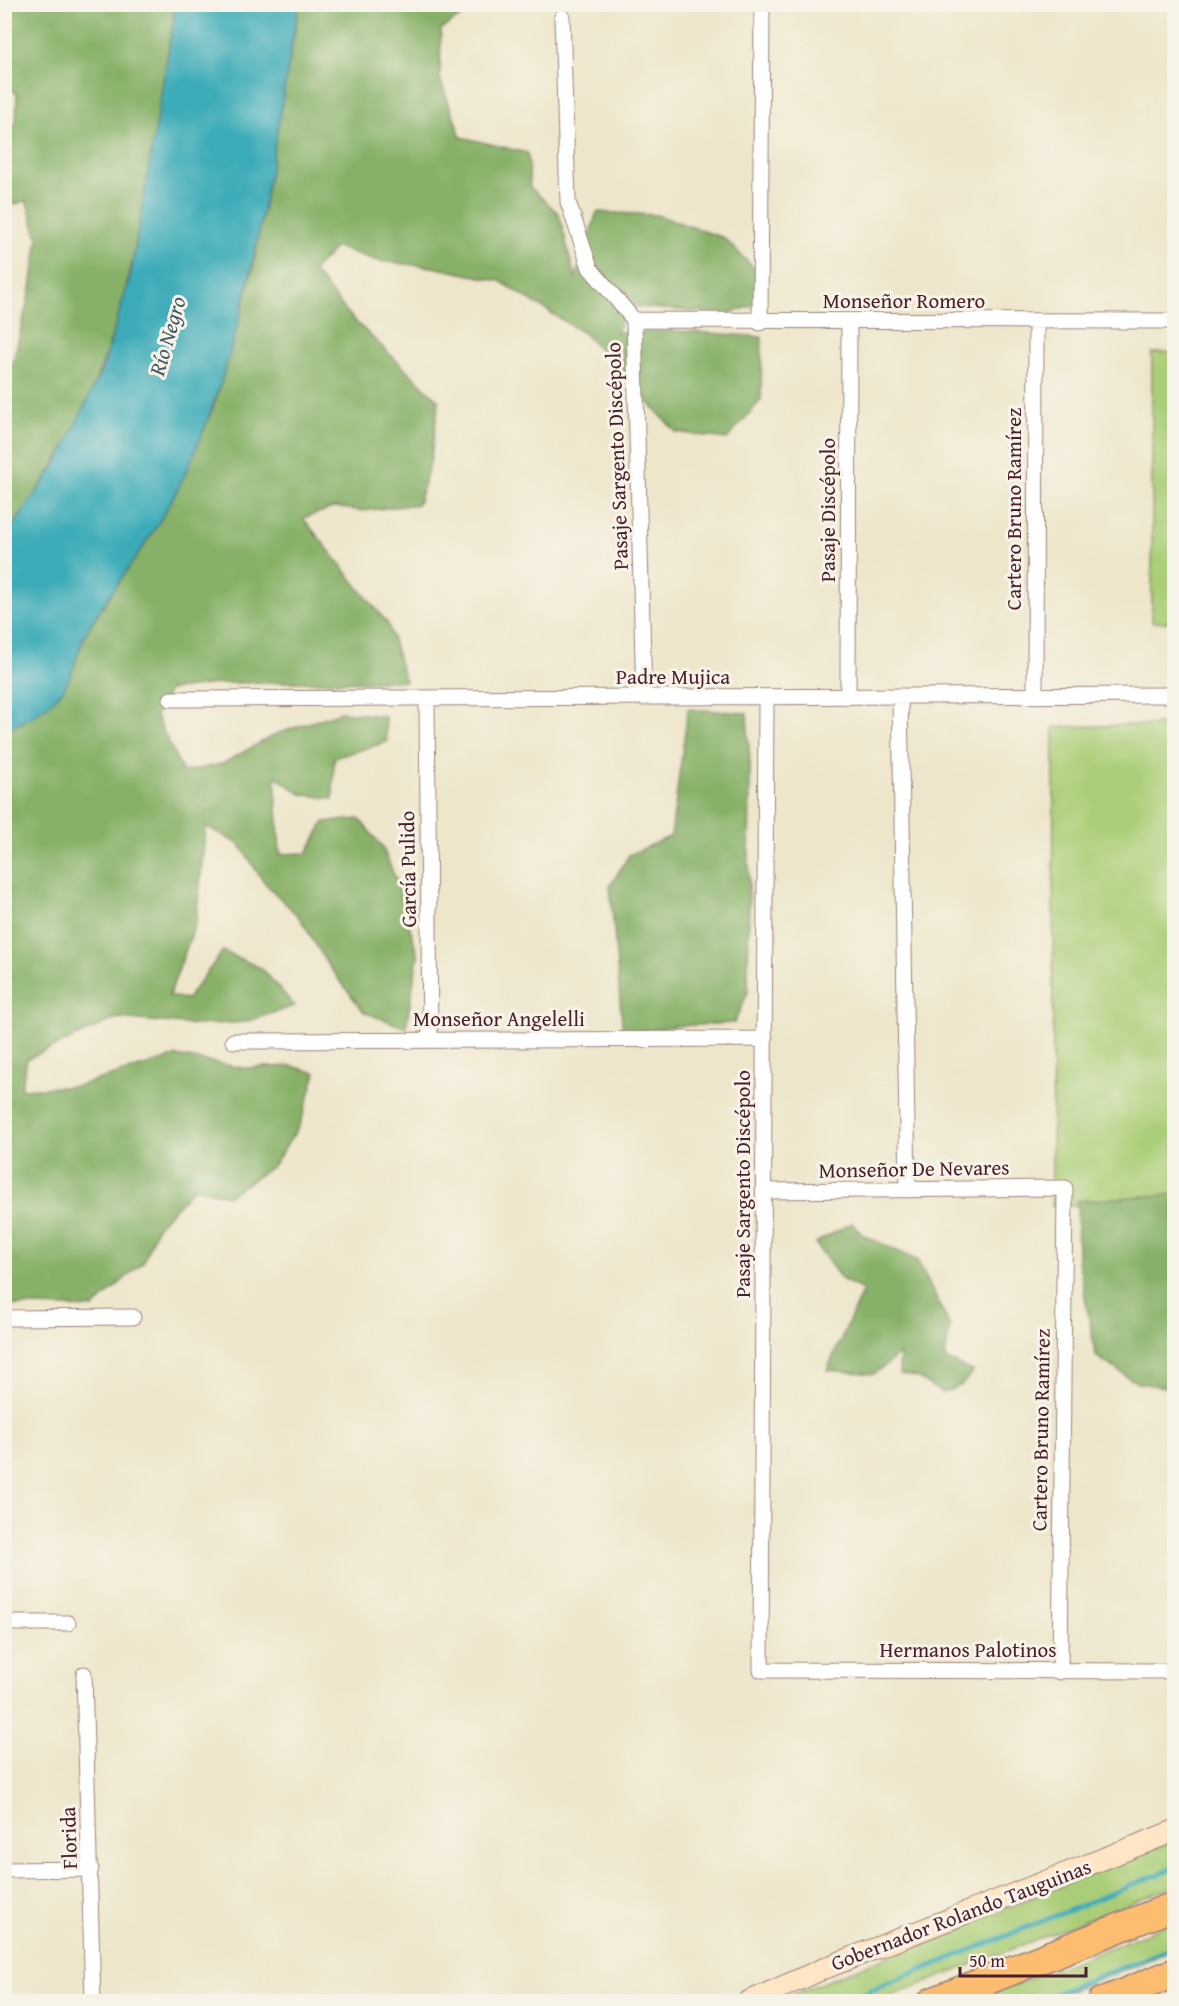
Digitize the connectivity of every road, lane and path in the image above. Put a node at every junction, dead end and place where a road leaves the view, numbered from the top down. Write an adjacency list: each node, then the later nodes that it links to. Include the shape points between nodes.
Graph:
1 (762, 4): 7 (street)
2 (562, 17): 3 (street, Pasaje Sargento Discépolo, via 568,202 590,268)
3 (634, 320): 7 (street, Monseñor Romero); 14 (street, Pasaje Sargento Discépolo)
4 (1174, 321): 6 (street, Monseñor Romero)
5 (849, 322): 6 (street, Monseñor Romero); 7 (street, Monseñor Romero); 12 (street, Pasaje Discépolo)
6 (1036, 322): 10 (street, Cartero Bruno Ramírez)
7 (760, 323)
8 (1174, 694): 10 (street, Padre Mujica)
9 (900, 696): 10 (street, Padre Mujica); 12 (street, Padre Mujica); 20 (street)
10 (1035, 696)
11 (766, 697): 12 (street, Padre Mujica); 14 (street, Padre Mujica); 16 (street, Pasaje Sargento Discépolo)
12 (848, 697)
13 (427, 698): 14 (street, Padre Mujica); 15 (street, Padre Mujica); 17 (street, García Pulido)
14 (644, 698)
15 (171, 699)
16 (765, 1039): 17 (street, Monseñor Angelelli); 21 (street, Pasaje Sargento Discépolo)
17 (430, 1040): 18 (street, Monseñor Angelelli)
18 (233, 1041)
19 (1065, 1188): 20 (street, Monseñor De Nevares); 28 (street, Cartero Bruno Ramírez)
20 (908, 1190): 21 (street, Monseñor De Nevares)
21 (764, 1191): 26 (street, Pasaje Sargento Discépolo)
22 (134, 1317): 23 (street)
23 (4, 1318)
24 (4, 1623): 25 (street)
25 (68, 1623)
26 (761, 1670): 28 (street, Hermanos Palotinos)
27 (1174, 1671): 28 (street, Hermanos Palotinos)
28 (1060, 1672)
29 (84, 1674): 31 (street, Florida)
30 (1174, 1831): 36 (street, Gobernador Rolando Tauguinas)
31 (91, 1869): 32 (street); 35 (street, Florida)
32 (4, 1870)
33 (1174, 1906): 37 (highway)
34 (1174, 1973): 38 (highway)
35 (93, 2001)
36 (748, 2001)
37 (932, 2001)
38 (1102, 2001)

